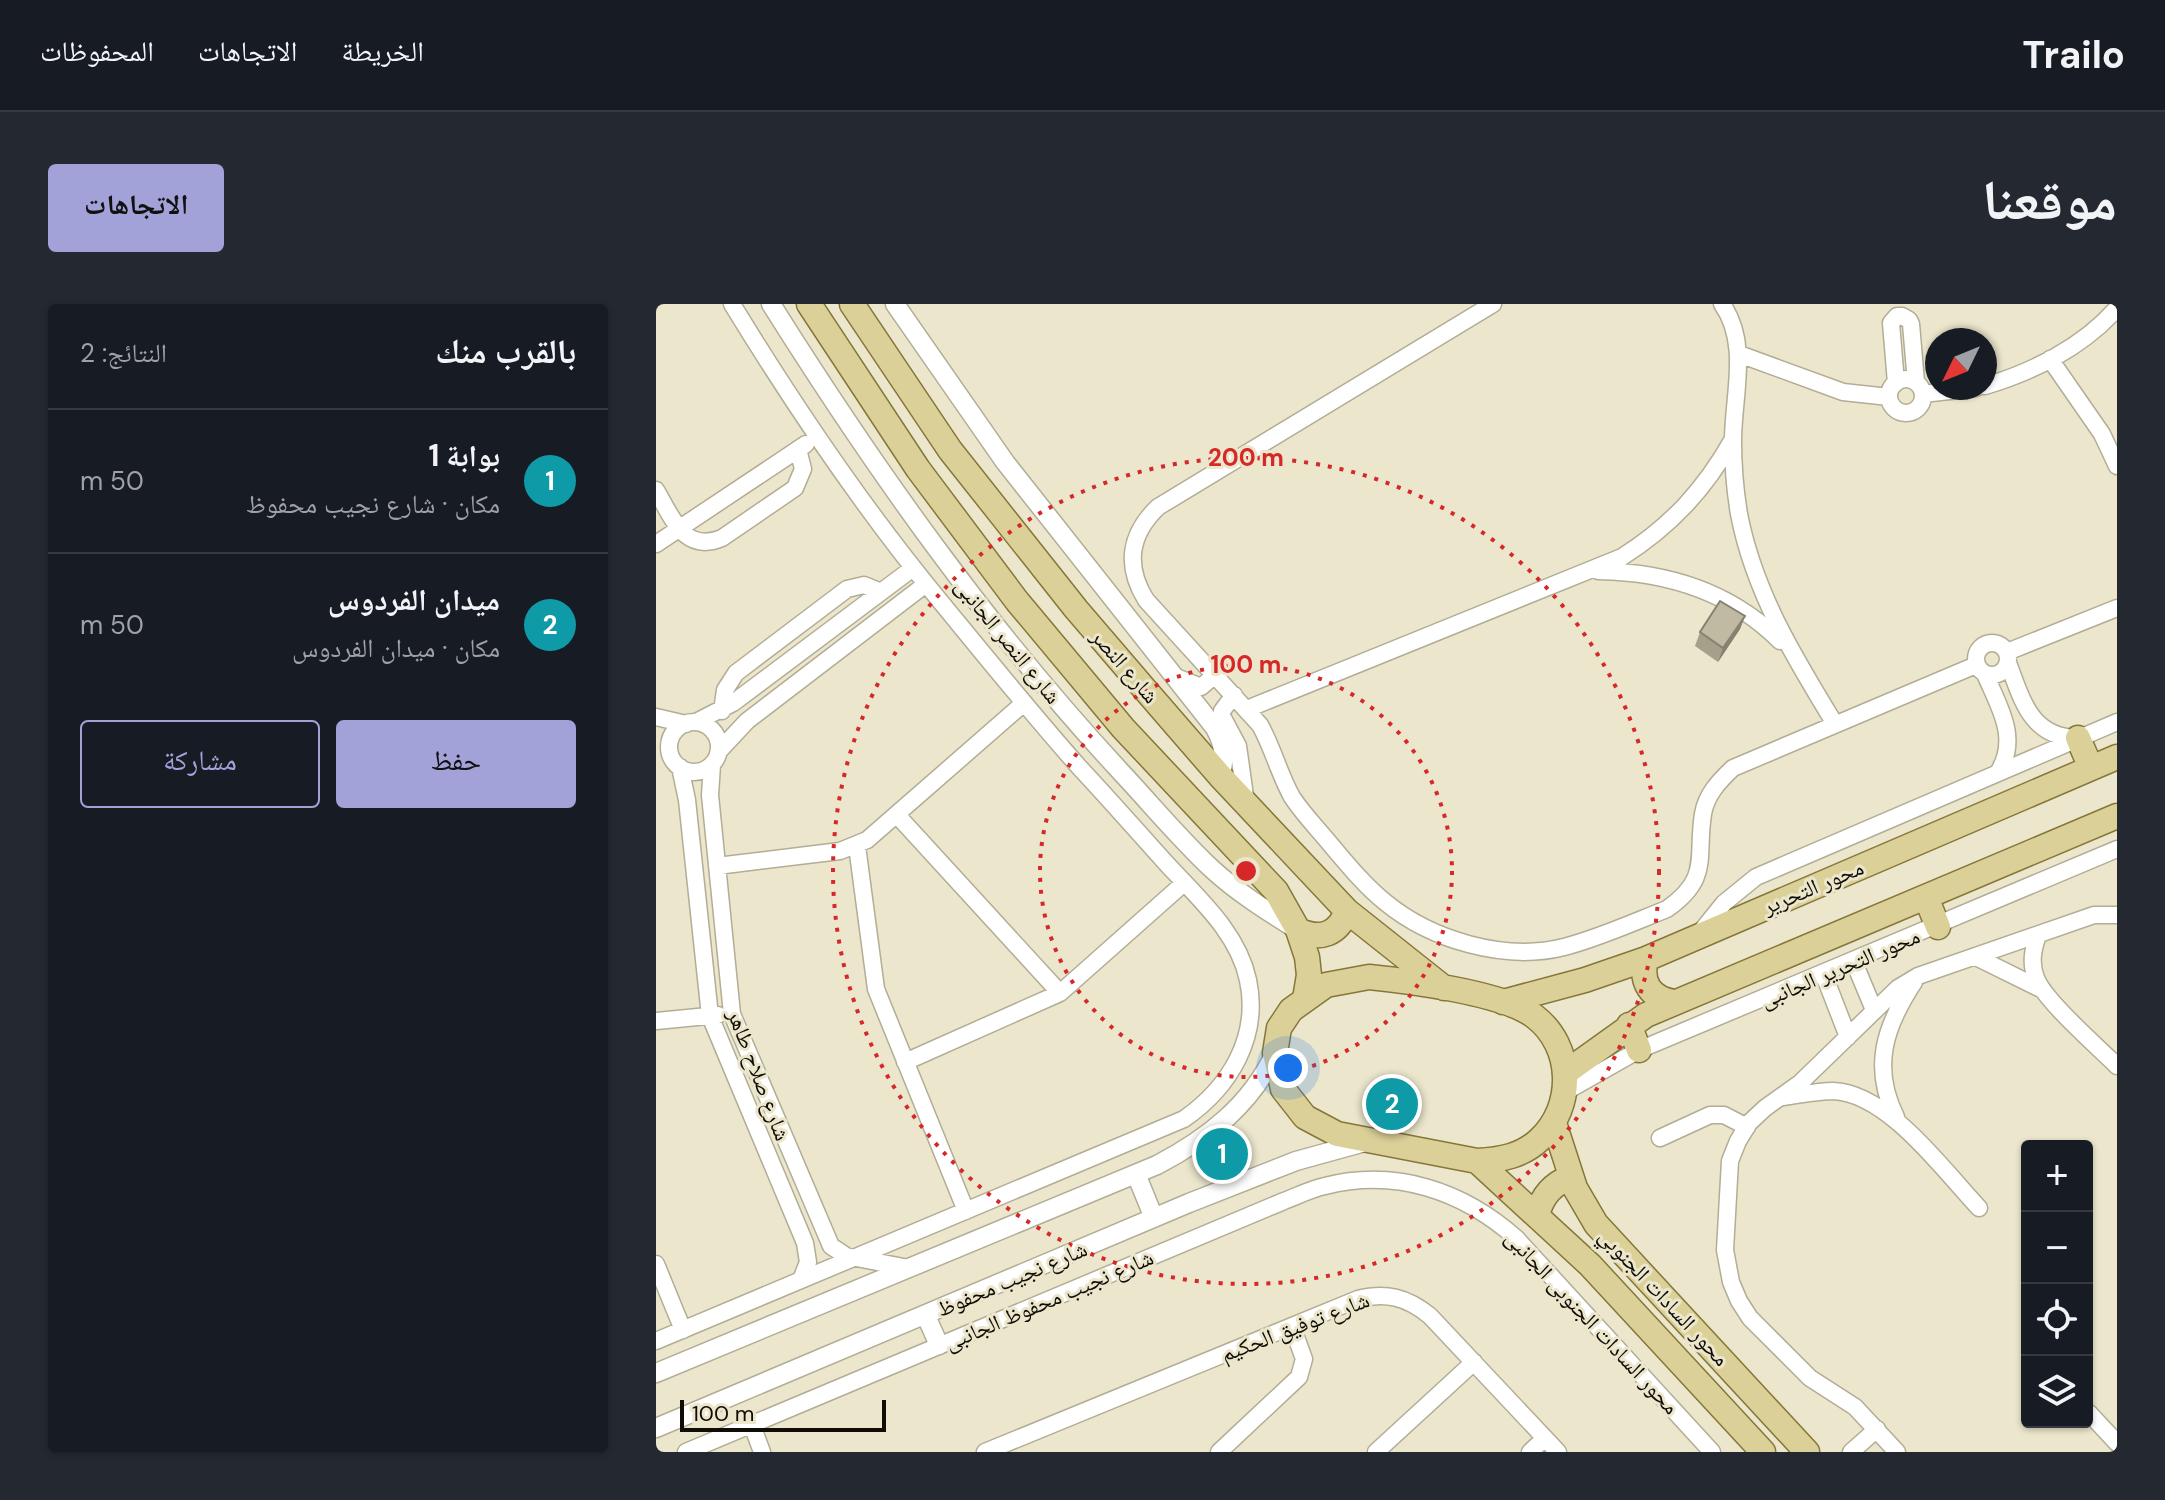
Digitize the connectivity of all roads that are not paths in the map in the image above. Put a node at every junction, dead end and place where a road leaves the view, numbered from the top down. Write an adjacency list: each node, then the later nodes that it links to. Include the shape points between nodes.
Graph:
1 (732, 304): 15 (street)
2 (771, 304): 61 (street, شارع النصر الجانبى, via 901,501 1008,645 1212,869)
3 (809, 304): 61 (main road, شارع النصر, via 918,469 1017,601 1123,728 1264,876)
4 (852, 304): 49 (main road, شارع النصر, via 994,507)
5 (895, 304): 33 (street, via 1005,462)
6 (1493, 304): 32 (street, via 1145,519 1132,551 1137,585)
7 (1722, 304): 9 (street)
8 (2117, 308): 10 (street, via 2090,335)
9 (1739, 354): 14 (street, via 1843,392); 16 (street)
10 (2050, 359): 11 (street); 18 (street)
11 (1997, 381)
12 (1920, 388): 13 (street); 14 (street, via 1906,379); 14 (street, via 1917,409 1907,413 1897,410); 14 (street, via 1911,324 1897,316 1891,323)
13 (1925, 388)
14 (1893, 390)
15 (817, 436): 17 (street); 22 (street)
16 (1733, 439): 23 (street, via 1698,494 1675,518 1622,557); 29 (street, via 1747,550)
17 (798, 449): 20 (street); 20 (street, via 803,469 795,488 722,538 699,542)
18 (2115, 458)
19 (656, 490): 20 (street)
20 (679, 528): 21 (street)
21 (656, 544)
22 (913, 568): 24 (street); 25 (street)
23 (1592, 571): 29 (street, via 1656,575 1716,594); 36 (street)
24 (926, 584): 28 (street); 35 (street)
25 (881, 592): 27 (street); 37 (street, via 864,585 847,589 736,673 725,690)
26 (2117, 608): 30 (street)
27 (847, 617): 28 (street); 37 (street)
28 (861, 634): 45 (street, via 747,721)
29 (1791, 652): 41 (street)
30 (2007, 657): 31 (street, via 1996,675); 31 (street, via 1998,644 1985,644 1975,655); 42 (street, via 2027,710 2039,725 2064,738)
31 (1980, 669): 41 (street); 48 (street, via 2009,737)
32 (1215, 675): 33 (street, via 1201,687); 34 (street)
33 (1174, 676): 49 (street, via 1220,736 1225,756)
34 (1234, 695): 36 (street); 50 (street, via 1222,716 1240,751)
35 (1024, 703): 51 (street); 56 (street)
36 (1247, 709): 41 (street, via 1269,740 1295,801 1387,904 1440,935 1532,951 1563,947 1681,899 1699,871 1703,813 1719,780 1750,759)
37 (722, 711): 40 (street)
38 (656, 717): 40 (street)
39 (2117, 722): 42 (street)
40 (691, 723): 45 (street, via 711,728 719,742); 46 (street, via 672,737)
41 (1835, 724)
42 (2078, 738): 47 (main road); 48 (street)
43 (656, 742): 46 (street)
44 (2117, 757): 47 (main road, محور التحرير)
45 (715, 758): 46 (street, via 693,772); 55 (street, شارع صلاح طاهر, via 709,785)
46 (675, 762): 77 (street, شارع صلاح طاهر, via 687,800)
47 (2091, 768): 62 (main road, محور التحرير)
48 (1999, 771): 62 (street, via 1756,877 1724,903)
49 (1220, 776): 50 (main road, شارع النصر)
50 (1246, 803): 58 (main road, شارع النصر)
51 (897, 815): 53 (street); 71 (street)
52 (2117, 816): 57 (main road)
53 (857, 846): 55 (street); 84 (street, via 876,989)
54 (2112, 855): 60 (street, محور التحرير الجانبى)
55 (717, 866): 75 (street, شارع صلاح طاهر)
56 (1184, 883): 71 (street); 102 (street, via 1229,935 1248,978 1249,1026 1233,1070 1220,1089 1184,1119)
57 (1926, 897): 60 (main road); 74 (main road)
58 (1347, 911): 61 (main road, via 1334,931 1322,936); 69 (main road, شارع النصر)
59 (2117, 915): 63 (street, via 2094,915)
60 (1938, 927): 66 (street, محور التحرير الجانبى)
61 (1298, 930): 72 (main road, شارع النصر, via 1309,975)
62 (1698, 935): 65 (main road, محور التحرير)
63 (2038, 935): 64 (street); 70 (street, via 2032,963)
64 (1976, 957): 68 (street); 70 (street)
65 (1646, 959): 73 (main road, محور التحرير); 74 (main road, via 1648,988)
66 (1854, 962): 67 (street, محور التحرير الجانبى); 76 (street)
67 (1824, 975): 80 (street); 82 (street, محور التحرير الجانبى)
68 (1918, 976): 76 (street); 81 (street)
69 (1444, 988): 72 (main road, via 1369,977 1326,985); 73 (main road)
70 (2043, 990): 86 (street)
71 (1060, 993): 84 (street)
72 (1305, 999): 83 (main road, via 1279,1028)
73 (1503, 1002): 88 (main road, via 1549,1030)
74 (1674, 1002): 79 (main road)
75 (732, 1014): 77 (street); 105 (street, شارع صلاح طاهر, via 826,1238 838,1252)
76 (1870, 1015): 80 (street); 81 (street)
77 (710, 1016): 78 (street); 108 (street, شارع صلاح طاهر, via 805,1243 808,1262)
78 (656, 1021)
79 (1629, 1025): 82 (main road); 88 (main road)
80 (1848, 1037): 85 (street)
81 (1885, 1037): 87 (street)
82 (1639, 1050): 88 (street, محور التحرير الجانبى)
83 (1275, 1053): 96 (main road, via 1283,1089 1305,1117 1337,1134); 98 (street, via 1266,1073 1231,1116 1186,1150)
84 (905, 1062): 102 (street)
85 (1819, 1066): 89 (street, via 1820,1076); 91 (street)
86 (2117, 1066)
87 (1882, 1079): 90 (street, via 1865,1095); 92 (street)
88 (1565, 1082): 93 (main road)
89 (1833, 1091): 90 (street); 91 (street)
90 (1852, 1095): 92 (street)
91 (1783, 1097): 94 (street)
92 (1898, 1122): 101 (street)
93 (1554, 1123): 97 (main road, via 1519,1153); 99 (main road, محور السادات الجنوبي)
94 (1747, 1127): 95 (street, via 1724,1115 1710,1115); 119 (street, via 1730,1161 1725,1250 1739,1301 1810,1378 1855,1407)
95 (1660, 1138)
96 (1371, 1141): 97 (main road); 104 (street, شارع نجيب محفوظ, via 1289,1164)
97 (1477, 1161): 103 (main road, محور السادات الجنوبي)
98 (1136, 1174): 104 (street); 107 (street)
99 (1571, 1177): 103 (main road, via 1546,1194); 132 (main road, محور السادات الجنوبي, via 1596,1224)
100 (1419, 1185): 113 (street, شارع نجيب محفوظ الجانبى, via 1371,1180 1323,1186); 130 (street, محور السادات الجنوبى الجانبى, via 1471,1205 1516,1238)
101 (1979, 1208)
102 (966, 1211): 105 (street)
103 (1537, 1215): 131 (main road, محور السادات الجنوبي)
104 (1154, 1218): 109 (street, شارع نجيب محفوظ)
105 (856, 1257): 107 (street, شارع صلاح طاهر); 108 (street)
106 (656, 1264): 111 (street)
107 (909, 1268): 115 (street)
108 (801, 1280): 111 (street)
109 (926, 1316): 113 (street); 118 (street, شارع نجيب محفوظ)
110 (1292, 1326): 114 (street, شارع توفيق الحكيم, via 1358,1299 1388,1295 1418,1306); 122 (street, شارع توفيق الحكيم); 126 (street, via 1304,1359 1299,1377)
111 (683, 1330): 112 (street)
112 (656, 1341)
113 (939, 1345): 117 (street, شارع نجيب محفوظ الجانبى)
114 (1474, 1362): 120 (street, شارع توفيق الحكيم); 127 (street)
115 (656, 1373)
116 (2093, 1417): 121 (street)
117 (752, 1425): 123 (street, شارع نجيب محفوظ الجانبى); 124 (street)
118 (656, 1428)
119 (1877, 1429): 133 (street); 134 (street)
120 (1545, 1438): 128 (street); 129 (street, شارع توفيق الحكيم)
121 (2117, 1443)
122 (1005, 1448): 125 (street, شارع توفيق الحكيم)
123 (686, 1452)
124 (762, 1452)
125 (985, 1452)
126 (1219, 1452)
127 (1376, 1452)
128 (1530, 1452)
129 (1558, 1452)
130 (1712, 1452)
131 (1763, 1452)
132 (1807, 1452)
133 (1851, 1452)
134 (1897, 1452)

